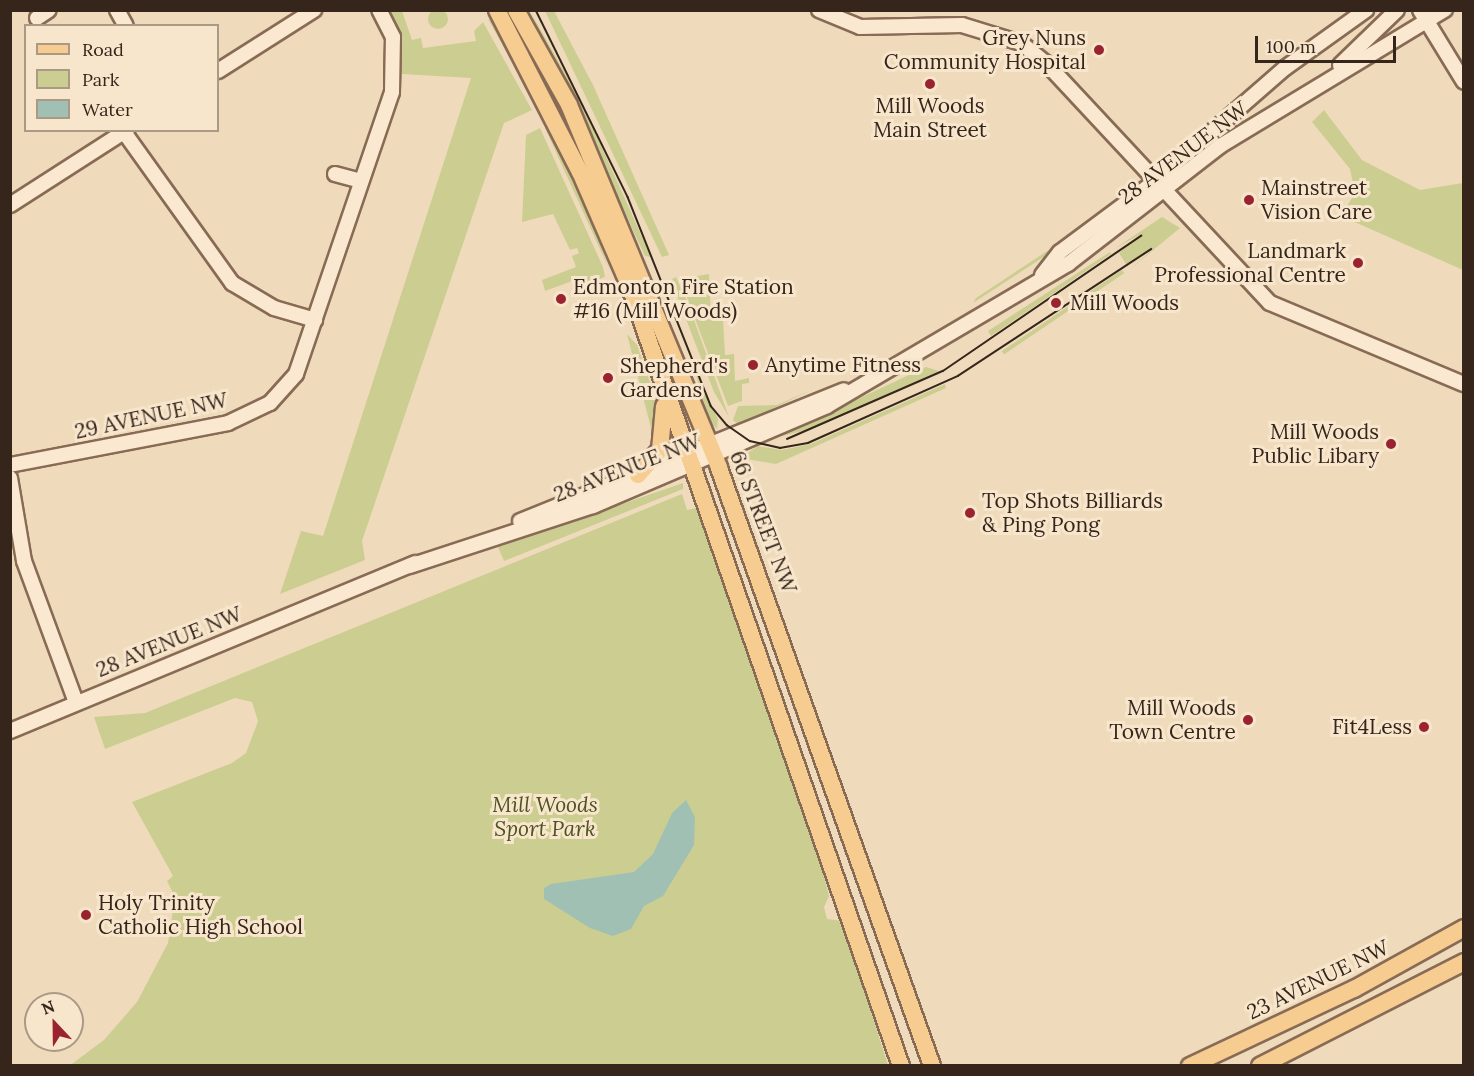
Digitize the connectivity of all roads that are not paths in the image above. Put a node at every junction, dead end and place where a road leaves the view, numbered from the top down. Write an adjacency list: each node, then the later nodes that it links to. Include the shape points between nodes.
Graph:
1 (49, 10): 12 (street)
2 (117, 10): 13 (street)
3 (314, 10): 14 (street)
4 (379, 10): 20 (street, 29 AVENUE NW, via 393,37 392,92)
5 (496, 10): 24 (main road, 66 STREET NW, via 595,204)
6 (516, 10): 27 (main road, 66 STREET NW, via 569,105 608,194)
7 (819, 10): 21 (street, via 860,27 962,25 1020,43 1046,63)
8 (1366, 10): 21 (street, 28 AVENUE NW, via 1285,68)
9 (1397, 10): 16 (street)
10 (1445, 10): 11 (street, 28 AVENUE NW)
11 (1425, 14): 15 (street); 16 (street, 28 AVENUE NW)
12 (37, 18)
13 (125, 24)
14 (219, 70)
15 (1464, 82)
16 (1320, 85): 21 (street, 28 AVENUE NW)
17 (124, 132): 22 (street)
18 (127, 132): 23 (street, via 232,283 274,308)
19 (335, 174): 20 (street)
20 (362, 180): 23 (street, 29 AVENUE NW)
21 (1158, 188): 25 (street, via 1277,308); 27 (street, 28 AVENUE NW, via 1060,252 1040,277 826,406)
22 (10, 205)
23 (315, 320): 28 (street, 29 AVENUE NW, via 296,374 270,403 248,416)
24 (646, 334): 26 (main road, 66 STREET NW); 27 (main road, via 657,347)
25 (1464, 384)
26 (663, 387): 27 (main road, 66 STREET NW); 29 (main road, via 663,443)
27 (702, 456): 29 (street, 28 AVENUE NW); 31 (street, 28 AVENUE NW, via 593,506); 38 (main road, 66 STREET NW); 41 (main road, via 786,649)
28 (10, 465)
29 (638, 476): 31 (street, 28 AVENUE NW)
30 (10, 478): 32 (street, via 24,561)
31 (410, 566): 32 (street, 28 AVENUE NW)
32 (76, 702): 33 (street, 28 AVENUE NW)
33 (10, 731)
34 (1464, 928): 42 (main road, 23 AVENUE NW, via 1354,989)
35 (1464, 951): 37 (main road)
36 (1464, 962): 37 (main road)
37 (1415, 988): 43 (main road)
38 (887, 1026): 39 (main road, 66 STREET NW); 40 (main road, via 903,1043)
39 (901, 1065)
40 (912, 1065)
41 (934, 1065)
42 (1191, 1065)
43 (1260, 1065)

